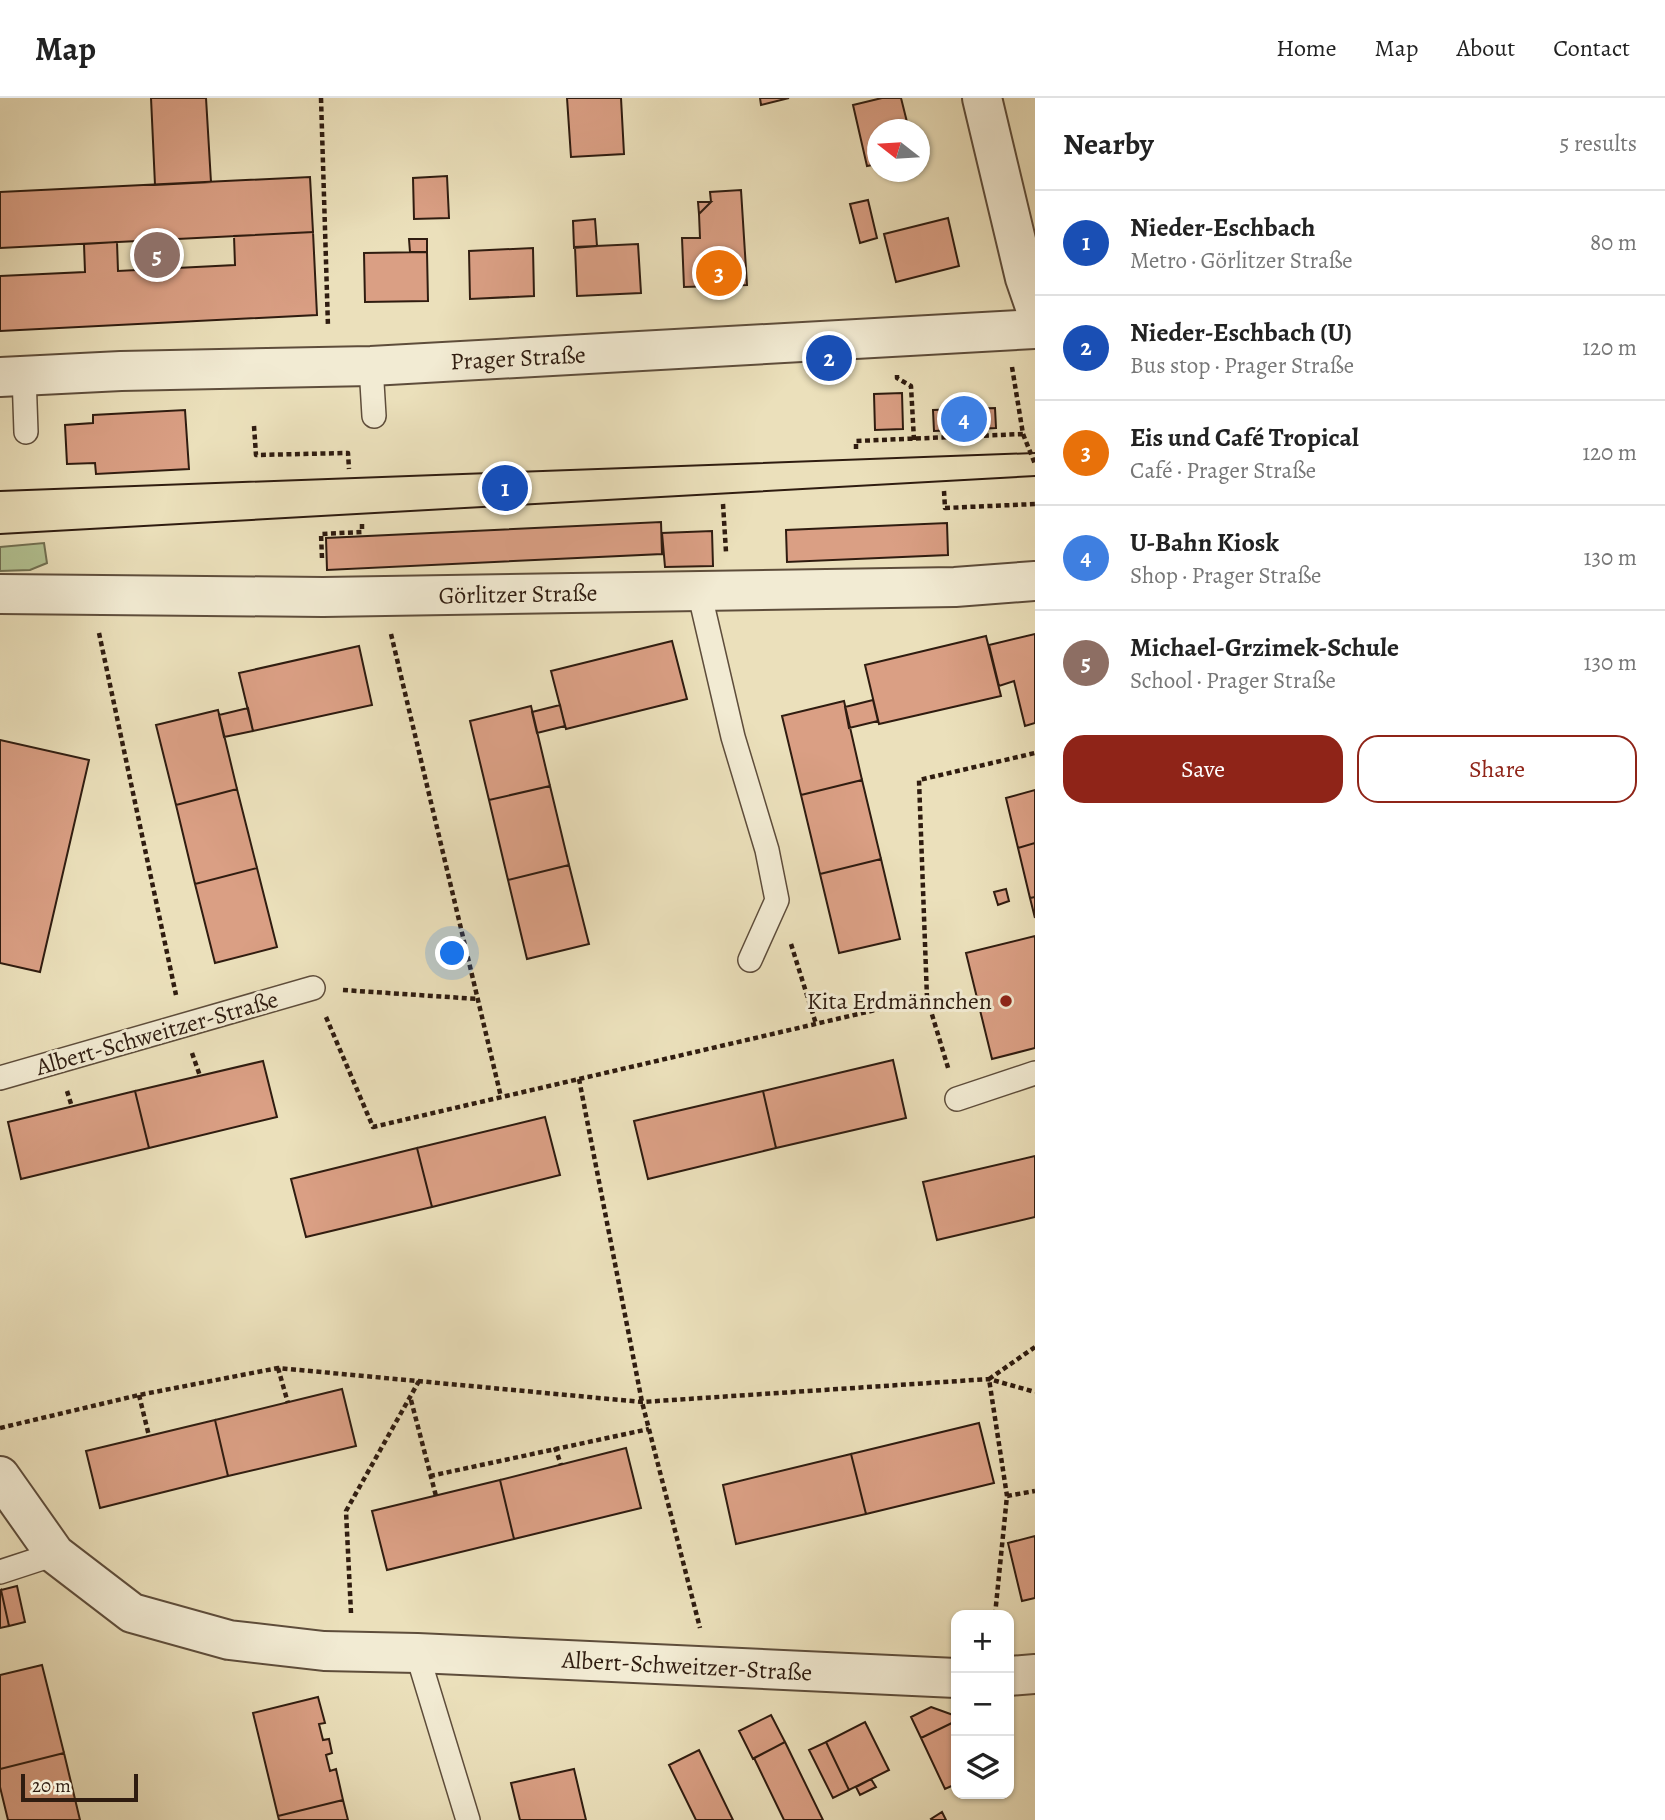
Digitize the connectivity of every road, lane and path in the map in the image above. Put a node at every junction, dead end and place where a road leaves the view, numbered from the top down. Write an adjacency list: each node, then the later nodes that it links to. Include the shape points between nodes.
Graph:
1 (321, 98): 5 (path)
2 (982, 98): 3 (street)
3 (1035, 307)
4 (1035, 329): 6 (street, Prager Straße)
5 (328, 335)
6 (372, 366): 8 (street, Prager Straße); 10 (lane)
7 (896, 369): 14 (path, via 897,378 911,386)
8 (12, 376): 12 (lane)
9 (1015, 380): 13 (path)
10 (374, 416)
11 (254, 426): 17 (path, via 256,454 348,453)
12 (26, 432)
13 (1023, 433): 14 (path); 16 (path)
14 (914, 440): 15 (path, via 856,441)
15 (856, 449)
16 (1035, 464)
17 (349, 469)
18 (944, 491): 20 (path, via 945,508)
19 (723, 504): 23 (path)
20 (1035, 504)
21 (362, 524): 22 (path, via 362,532 321,534)
22 (322, 558)
23 (726, 560)
24 (1035, 581): 25 (street, Görlitzer Straße, via 955,587)
25 (699, 591): 28 (street, Görlitzer Straße); 30 (lane)
26 (0, 594): 27 (street, Görlitzer Straße)
27 (91, 595): 28 (street, Görlitzer Straße); 36 (path)
28 (382, 596): 34 (path)
29 (1035, 753): 33 (path, via 919,780)
30 (777, 900): 31 (lane); 35 (path)
31 (750, 960)
32 (313, 988): 34 (path); 36 (lane, Albert-Schweitzer-Straße); 40 (path, via 373,1127)
33 (927, 998): 35 (path); 41 (path)
34 (478, 999): 40 (path)
35 (816, 1024): 39 (path)
36 (182, 1025): 38 (lane, Albert-Schweitzer-Straße)
37 (1035, 1073): 41 (lane)
38 (0, 1078)
39 (579, 1079): 40 (path); 49 (path)
40 (501, 1097)
41 (957, 1099)
42 (1035, 1347): 44 (path)
43 (278, 1368): 45 (path); 47 (path); 50 (path)
44 (989, 1379): 46 (path); 49 (path); 60 (path)
45 (419, 1381): 48 (path); 49 (path)
46 (1035, 1392)
47 (139, 1395): 51 (path); 53 (path)
48 (411, 1400): 57 (path); 64 (path, via 346,1511)
49 (642, 1402): 52 (path)
50 (288, 1403)
51 (0, 1428)
52 (649, 1429): 54 (path); 66 (path)
53 (149, 1436)
54 (555, 1447): 55 (path); 57 (path)
55 (561, 1465)
56 (0, 1476): 61 (street, Albert-Schweitzer-Straße)
57 (430, 1476): 59 (path)
58 (1035, 1491): 60 (path)
59 (436, 1496)
60 (1007, 1496): 63 (path)
61 (55, 1554): 62 (lane); 64 (street, Albert-Schweitzer-Straße, via 132,1613 229,1640)
62 (0, 1572)
63 (996, 1610)
64 (353, 1652): 65 (street, Albert-Schweitzer-Straße)
65 (417, 1653): 66 (street, Albert-Schweitzer-Straße); 70 (lane)
66 (710, 1667): 69 (street, Albert-Schweitzer-Straße)
67 (1035, 1674): 68 (street)
68 (1014, 1676)
69 (951, 1678)
70 (468, 1820)

